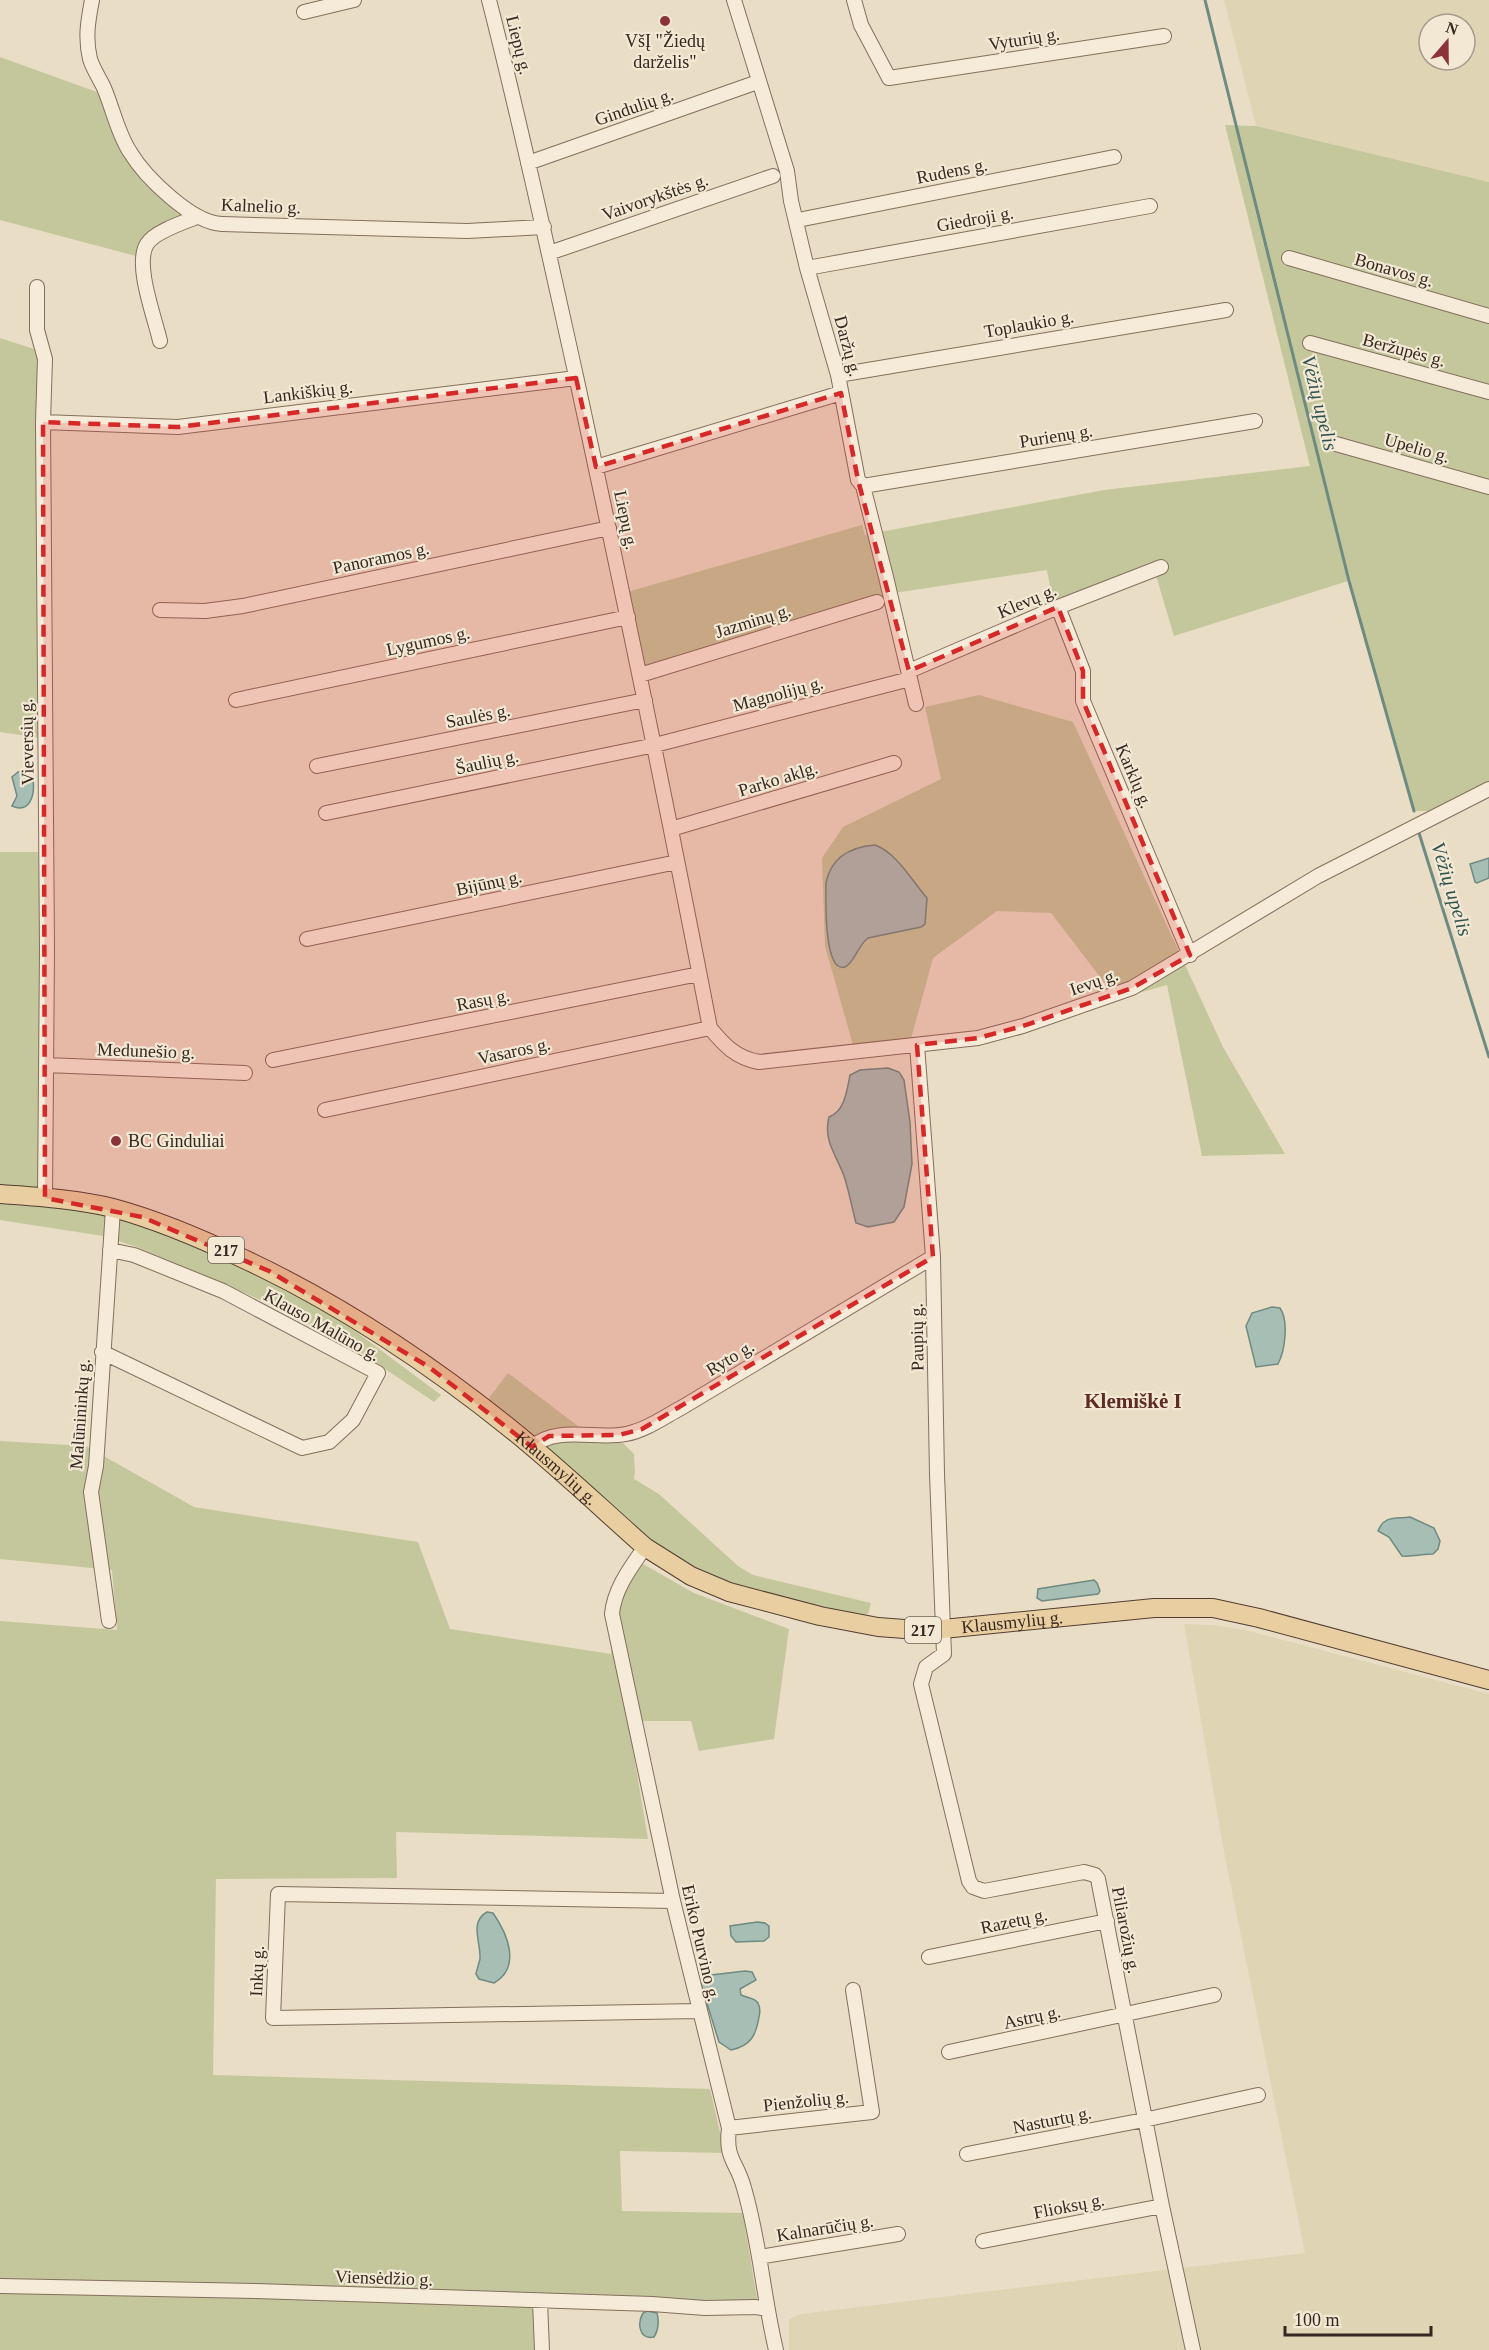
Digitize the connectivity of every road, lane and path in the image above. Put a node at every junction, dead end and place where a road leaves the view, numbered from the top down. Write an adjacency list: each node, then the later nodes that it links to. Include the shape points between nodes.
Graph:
1 (92, 0): 13 (street, Kalnelio g., via 87,36 91,62 129,151 144,171)
2 (354, 0): 6 (street)
3 (489, 0): 10 (street, Liepų g.)
4 (734, 0): 14 (street, Daržų g., via 787,171)
5 (854, 0): 7 (street, Vyturių g., via 861,25 889,78)
6 (304, 12)
7 (1164, 36)
8 (752, 84): 10 (street, Gindulių g.)
9 (1114, 157): 14 (street, Rudens g.)
10 (528, 163): 15 (street, Liepų g.)
11 (773, 176): 16 (street, Vaivorykštės g.)
12 (1150, 206): 18 (street, Giedroji g.)
13 (196, 217): 15 (street, Kalnelio g., via 214,224 466,231); 22 (street, via 154,237 142,256)
14 (798, 220): 18 (street, Daržų g.)
15 (544, 227): 16 (street, Liepų g.)
16 (549, 253): 25 (street, Liepų g.)
17 (1289, 258): 21 (street, Bonavos g.)
18 (807, 268): 24 (street, Daržų g.)
19 (37, 287): 29 (street, Vieversių g., via 37,330 45,359)
20 (1226, 309): 24 (street, Toplaukio g.)
21 (1489, 316)
22 (160, 341)
23 (1310, 343): 26 (street, Beržupės g.)
24 (838, 375): 27 (street, Daržų g.)
25 (576, 378): 29 (street, Lankiškių g., via 178,427); 31 (street, Liepų g.)
26 (1489, 392)
27 (841, 393): 31 (street); 32 (street, Daržų g., via 858,480)
28 (1255, 421): 32 (street, Purienų g.)
29 (43, 422): 59 (street, Vieversių g.)
30 (1336, 444): 33 (street, Upelio g.)
31 (596, 467): 34 (street, Liepų g.)
32 (863, 486): 41 (street, Daržų g.)
33 (1489, 487)
34 (609, 528): 38 (street, Panoramos g., via 243,606 205,611); 39 (street, Liepų g.)
35 (1161, 567): 37 (street, Klevų g.)
36 (878, 602): 40 (street, Jazminų g.)
37 (1058, 607): 41 (street, Klevų g.); 53 (street, Karklų g., via 1083,671 1083,701)
38 (160, 610)
39 (628, 617): 40 (street, Liepų g.); 42 (street, Lygumos g.)
40 (640, 675): 43 (street, Liepų g.)
41 (909, 675): 44 (street, Daržų g.); 45 (street, Magnolijų g.)
42 (236, 700)
43 (645, 700): 45 (street, Liepų g.); 47 (street, Saulės g.)
44 (915, 704)
45 (655, 745): 49 (street, Šaulių g.); 50 (street, Liepų g.)
46 (894, 763): 50 (street, Parko aklg.)
47 (317, 766)
48 (1489, 789): 53 (street, Ievų g., via 1318,876)
49 (326, 813)
50 (671, 829): 51 (street, Liepų g.)
51 (677, 862): 52 (street, Bijūnų g.); 54 (street, Liepų g.)
52 (307, 939)
53 (1190, 955): 57 (street, Ievų g., via 1132,988 1023,1026 978,1038)
54 (699, 974): 55 (street, Liepų g.); 58 (street, Rasų g.)
55 (710, 1028): 56 (street, Liepų g.); 61 (street, Vasaros g.)
56 (724, 1045): 57 (street, Ievų g., via 759,1062)
57 (916, 1045): 66 (street, Paupių g.)
58 (273, 1060)
59 (46, 1065): 60 (street, Medunešio g.); 63 (street, Vieversių g.)
60 (245, 1073)
61 (325, 1110)
62 (0, 1194): 63 (main road, 217)
63 (45, 1198): 64 (main road, 217)
64 (113, 1209): 65 (street, Malūnininkų g.); 68 (main road, Klausmylių g. / 217, via 171,1227 322,1299 429,1367)
65 (110, 1250): 67 (street, Malūnininkų g.); 67 (street, Klauso Malūno g., via 135,1255 223,1291 378,1372 353,1420 329,1442 302,1448)
66 (933, 1257): 68 (street, Ryto g., via 642,1429 619,1435 549,1436); 71 (street, Paupių g.)
67 (102, 1353): 70 (street, Malūnininkų g., via 91,1492)
68 (532, 1447): 69 (main road, Klausmylių g. / 217)
69 (645, 1547): 71 (main road, Klausmylių g. / 217, via 691,1576 750,1599 878,1628); 73 (street, Eriko Purvino g., via 617,1592 612,1614)
70 (108, 1621)
71 (943, 1629): 72 (main road, Klausmylių g. / 217, via 1154,1608 1213,1608); 74 (street, Piliarožių g., via 944,1654 926,1667 921,1684 969,1881 984,1891 1090,1872 1098,1880)
72 (1489, 1680)
73 (673, 1901): 78 (street, Eriko Purvino g.); 78 (street, Inkų g., via 278,1894 273,2018)
74 (1107, 1921): 75 (street, Razetų g.); 79 (street, Piliarožių g.)
75 (929, 1958)
76 (853, 1990): 83 (street, Pienžolių g., via 873,2112)
77 (1214, 1995): 79 (street, Astrų g.)
78 (699, 2011): 83 (street, Eriko Purvino g.)
79 (1124, 2016): 80 (street, Astrų g.); 82 (street, Piliarožių g.)
80 (949, 2052)
81 (1258, 2095): 82 (street, Nasturtų g.)
82 (1144, 2120): 84 (street, Nasturtų g.); 85 (street, Piliarožių g.)
83 (729, 2128): 88 (street, Eriko Purvino g., via 729,2155 744,2187)
84 (967, 2154)
85 (1162, 2206): 87 (street, Flioksų g.); 94 (street, Piliarožių g.)
86 (898, 2234): 88 (street, Kalnarūčių g.)
87 (983, 2241)
88 (759, 2257): 91 (street, Eriko Purvino g.)
89 (0, 2286): 90 (street, Viensėdžio g.)
90 (540, 2301): 91 (street, Viensėdžio g.); 92 (street)
91 (766, 2309): 93 (street, Eriko Purvino g.)
92 (542, 2350)
93 (776, 2350)
94 (1193, 2350)

